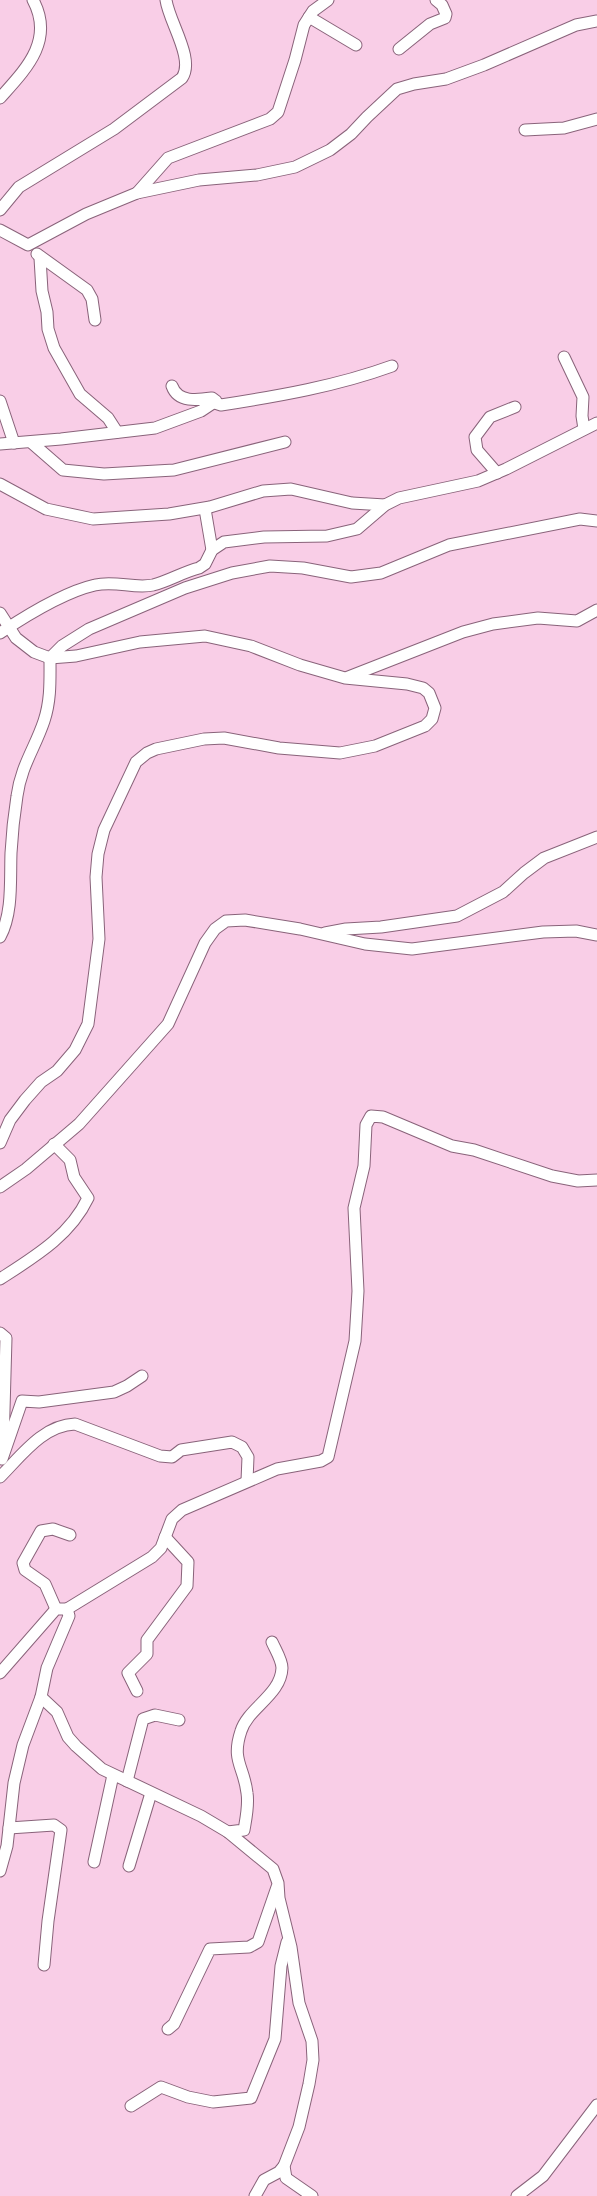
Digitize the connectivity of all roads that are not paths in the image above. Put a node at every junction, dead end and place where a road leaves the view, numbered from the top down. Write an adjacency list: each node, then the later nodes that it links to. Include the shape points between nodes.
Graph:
1 (33, 0): 9 (street, via 40,24 40,41 30,62)
2 (166, 0): 13 (street, via 187,62 186,72 182,78 114,129 19,187)
3 (328, 0): 5 (street)
4 (436, 0): 8 (street, via 442,5 445,18 430,24)
5 (309, 16): 7 (street); 12 (street, via 278,112 270,118 168,158)
6 (597, 21): 12 (street, via 576,25 446,79 397,89 351,134 330,150 295,167 256,175 199,180)
7 (356, 45)
8 (399, 50)
9 (1, 94)
10 (597, 118): 11 (street, via 564,128)
11 (525, 130)
12 (137, 193): 15 (street, via 86,214)
13 (0, 210)
14 (0, 230): 15 (street)
15 (28, 245): 16 (street)
16 (40, 258): 17 (street, via 87,290 92,299); 26 (street, via 48,329 54,348 80,394 103,414)
17 (95, 320)
18 (564, 357): 25 (street, via 583,397)
19 (392, 366): 22 (street, via 362,377 281,395 221,406)
20 (172, 386): 22 (street, via 177,395 184,398 212,398 215,399)
21 (0, 401): 29 (street)
22 (215, 403): 26 (street, via 155,428)
23 (515, 407): 31 (street, via 490,417 475,437 477,450)
24 (597, 423): 25 (street)
25 (584, 429): 31 (street)
26 (117, 432): 27 (street)
27 (32, 442): 28 (street, via 63,470 104,474 174,470); 29 (street)
28 (285, 442)
29 (14, 443): 30 (street)
30 (0, 444)
31 (497, 473): 33 (street, via 456,487 399,498)
32 (0, 484): 34 (street, via 46,509 93,519 154,516)
33 (385, 505): 34 (street, via 352,503 291,489 263,491); 36 (street, via 357,529 326,536 242,539 224,542)
34 (205, 509): 36 (street)
35 (597, 521): 40 (street, via 580,519 449,545 381,574 351,577 303,568 270,566 232,573 185,588 89,630 62,646)
36 (212, 550): 39 (street, via 205,564 153,585 105,583 88,587 30,612)
37 (597, 610): 41 (street, via 577,621 538,618 493,624 442,640)
38 (0, 614): 39 (street)
39 (4, 630): 40 (street, via 26,646)
40 (50, 658): 41 (street, via 76,656 147,641 205,636 251,646 300,665); 45 (street, via 49,703 38,735 23,766 18,789 8,911 5,928)
41 (345, 678): 46 (street, via 423,688 429,693 434,704 432,718 425,726 375,746 340,753 287,749 224,738 204,739 156,749 136,762 104,830 98,854 96,877 99,939 88,1024 75,1050 57,1071 25,1100 10,1120)
42 (597, 837): 43 (street, via 544,858 503,892 457,916)
43 (321, 934): 44 (street, via 365,944 412,948 543,932 576,931); 47 (street, via 244,920 226,921 215,929 205,943 168,1024 90,1113)
44 (597, 935)
45 (0, 937)
46 (0, 1142)
47 (54, 1144): 49 (street, via 26,1169); 50 (street, via 70,1160 74,1177 88,1198 81,1213 60,1236)
48 (597, 1180): 55 (street, via 578,1181 552,1176 474,1150 452,1146 383,1117 371,1116 366,1125 364,1166 354,1208 358,1291 355,1341 328,1457 321,1461 277,1469)
49 (0, 1187)
50 (0, 1279)
51 (0, 1333): 53 (street, via 6,1338)
52 (142, 1376): 53 (street, via 114,1392 39,1402 22,1401)
53 (2, 1459): 54 (street)
54 (0, 1476): 55 (street, via 52,1428 63,1424 75,1424 160,1456 172,1457 181,1450 232,1442 242,1447 248,1457)
55 (247, 1481): 57 (street, via 182,1510 172,1519)
56 (70, 1535): 58 (street, via 53,1529 41,1531 23,1563 25,1570 46,1584)
57 (165, 1537): 58 (street, via 161,1548 152,1557); 61 (street, via 188,1562 187,1586 147,1640 147,1654 128,1673)
58 (61, 1609): 60 (street); 62 (street, via 69,1616 47,1668)
59 (272, 1642): 68 (street, via 282,1667 274,1691 254,1710 241,1729 236,1751 247,1793 246,1816 244,1830)
60 (0, 1673)
61 (137, 1691)
62 (41, 1697): 64 (street, via 56,1712 68,1737 76,1746 102,1769); 67 (street, via 16,1768)
63 (179, 1720): 65 (street, via 155,1715 143,1719)
64 (113, 1775): 65 (street); 69 (street)
65 (127, 1781): 66 (street)
66 (151, 1793): 68 (street, via 201,1816); 70 (street)
67 (9, 1828): 71 (street); 74 (street, via 54,1825 62,1830)
68 (228, 1832): 72 (street, via 273,1869)
69 (94, 1862)
70 (129, 1866)
71 (0, 1871)
72 (278, 1883): 73 (street); 75 (street, via 258,1942 249,1947 210,1949 174,2024)
73 (288, 1938): 77 (street, via 282,1966 275,2039 252,2098 213,2102 188,2097 161,2086); 78 (street, via 299,2003 312,2041 313,2060 298,2127)
74 (44, 1965)
75 (168, 2029)
76 (597, 2104): 81 (street, via 543,2176)
77 (131, 2106)
78 (284, 2166): 79 (street, via 279,2172 264,2180); 80 (street, via 286,2178)
79 (255, 2196)
80 (312, 2196)
81 (517, 2196)

